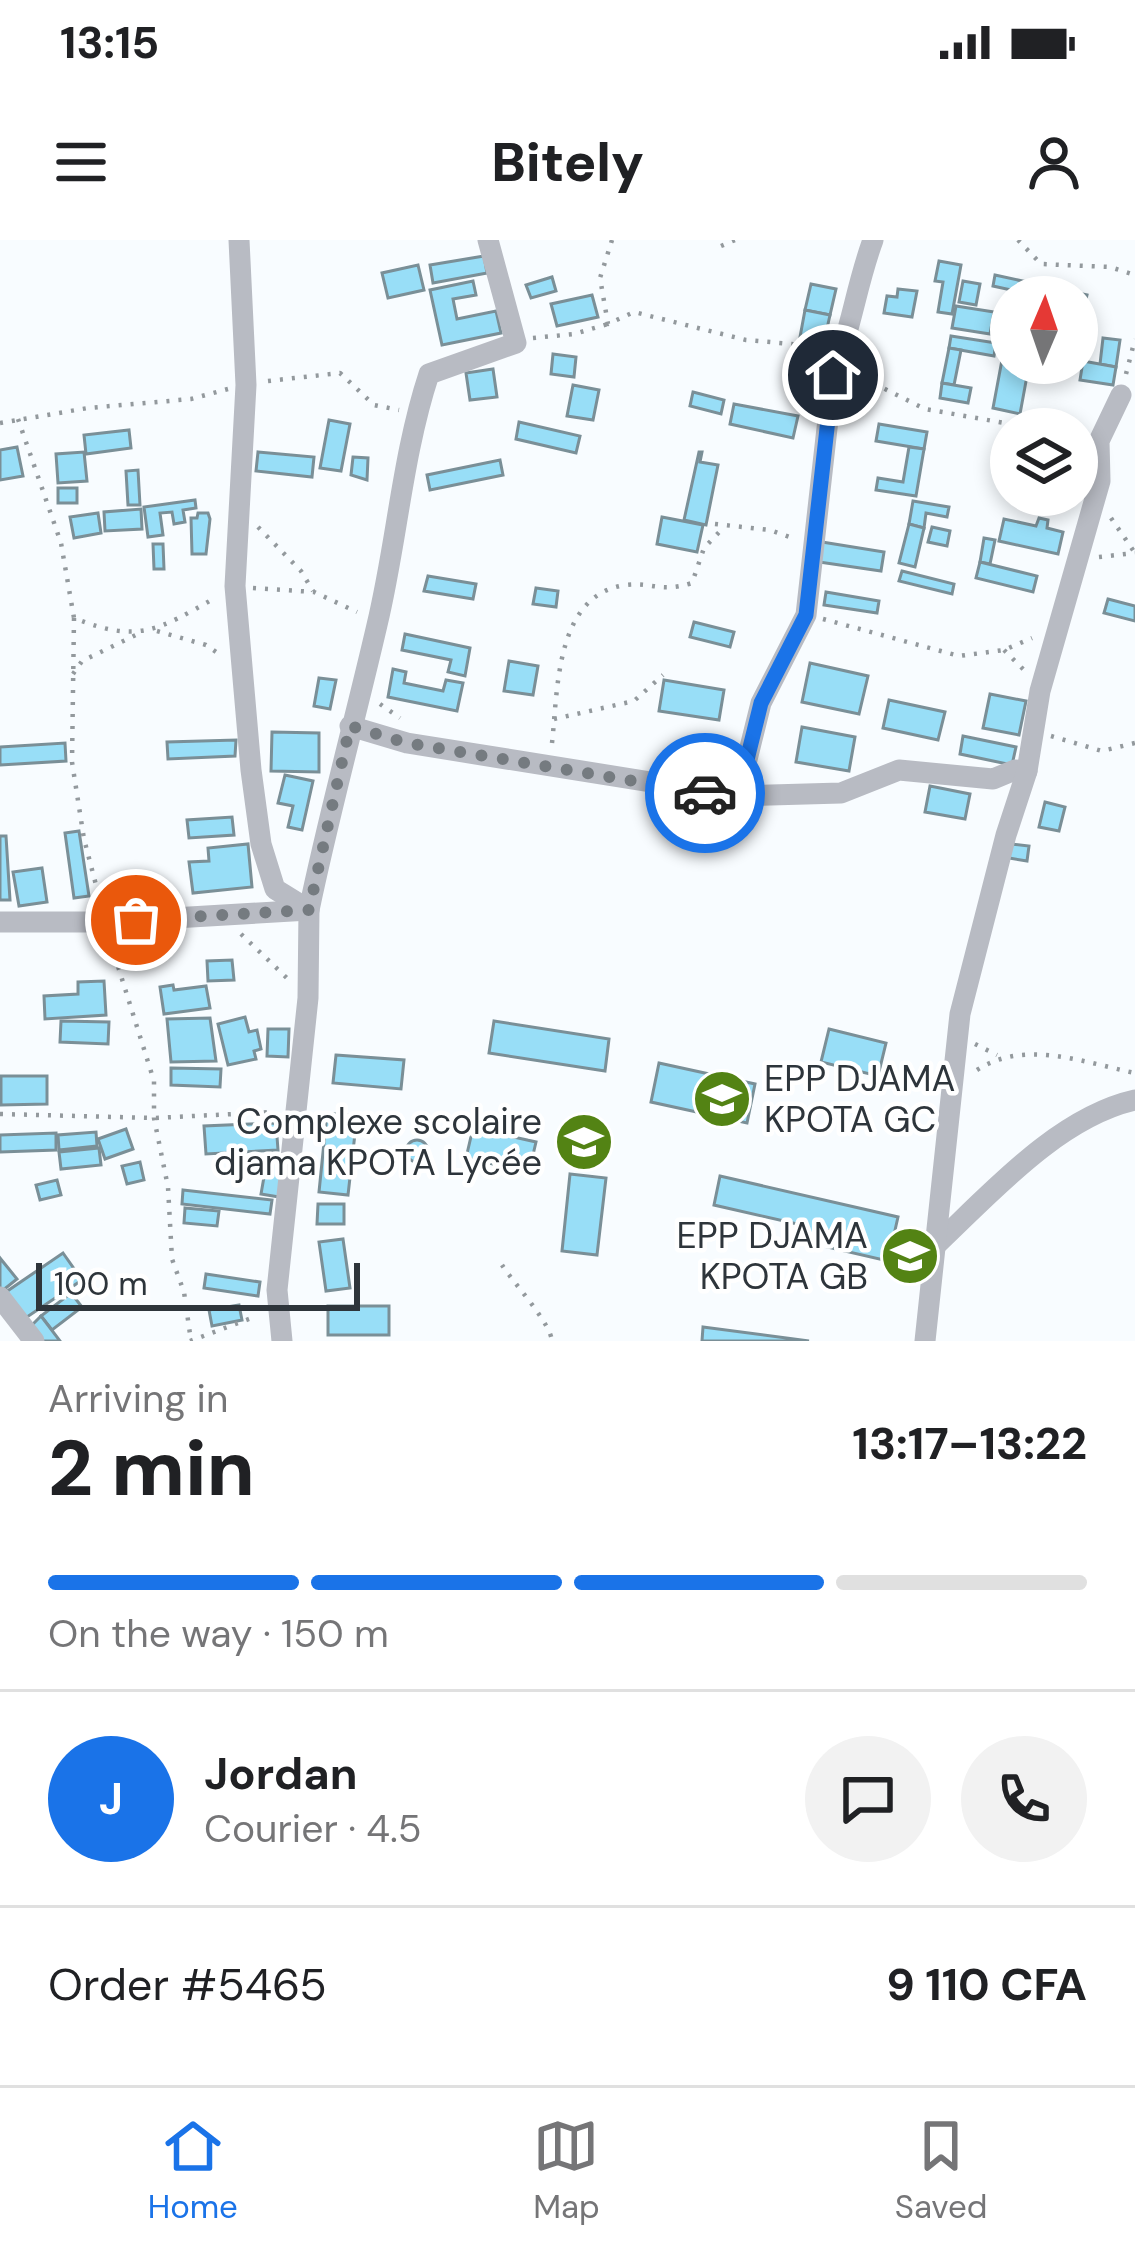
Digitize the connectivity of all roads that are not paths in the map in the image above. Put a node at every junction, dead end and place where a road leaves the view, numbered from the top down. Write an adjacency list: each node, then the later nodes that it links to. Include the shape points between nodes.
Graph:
1 (239, 240): 8 (street, via 246,385 235,586 241,668 261,844 275,889)
2 (488, 240): 5 (street, via 516,343 429,374)
3 (873, 240): 7 (street, via 833,375 806,615 761,703)
4 (1121, 395): 6 (street, via 1099,441 1100,481 1040,691)
5 (350, 726): 7 (street, via 407,743); 8 (street)
6 (1027, 771): 7 (street, via 993,779 899,770 841,793); 11 (street, via 960,1014)
7 (738, 796)
8 (309, 910): 9 (street); 14 (street, via 308,998 278,1290)
9 (0, 922)
10 (1135, 1100): 11 (street, via 1042,1146)
11 (937, 1244): 15 (street)
12 (0, 1297): 13 (street)
13 (34, 1341)
14 (282, 1341)
15 (926, 1341)

